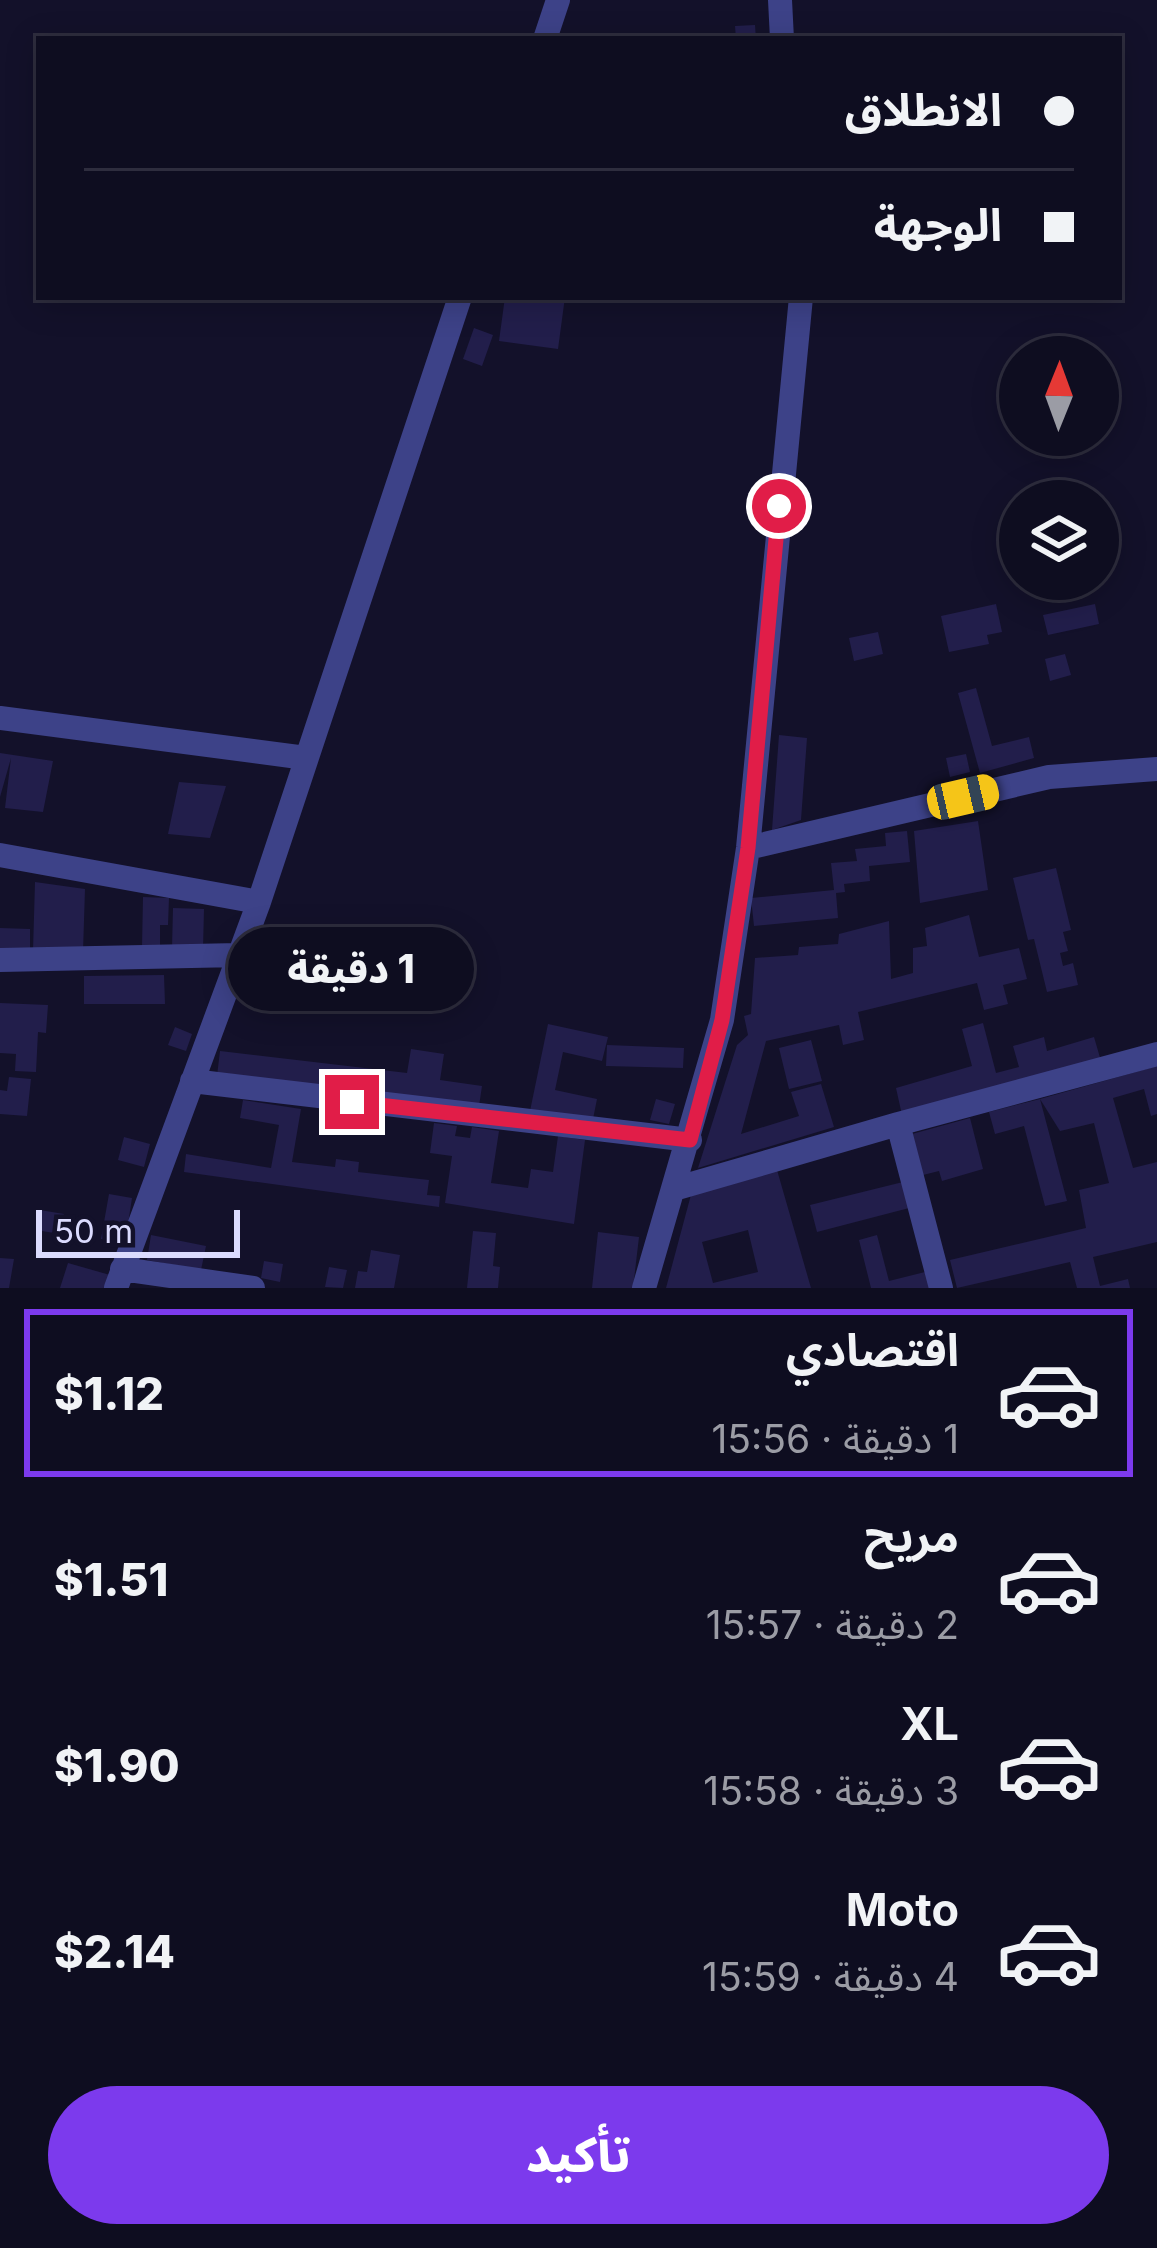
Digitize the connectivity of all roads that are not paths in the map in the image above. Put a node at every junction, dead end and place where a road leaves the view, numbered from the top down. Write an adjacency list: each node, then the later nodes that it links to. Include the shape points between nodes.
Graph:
1 (559, 0): 3 (street)
2 (780, 0): 4 (street)
3 (546, 36)
4 (782, 36)
5 (459, 300): 8 (street)
6 (801, 300): 10 (street)
7 (0, 718): 8 (street)
8 (306, 758): 12 (street)
9 (1157, 769): 10 (street, via 1049,777)
10 (748, 848): 18 (street, via 722,1020)
11 (0, 855): 12 (street)
12 (259, 902): 13 (street)
13 (239, 955): 14 (street); 16 (street)
14 (0, 960)
15 (1157, 1054): 17 (street)
16 (192, 1081): 18 (street); 20 (street)
17 (898, 1124): 19 (street); 23 (street)
18 (690, 1140): 19 (street)
19 (674, 1189): 22 (street)
20 (119, 1278): 21 (street)
21 (253, 1288)
22 (644, 1288)
23 (941, 1288)

